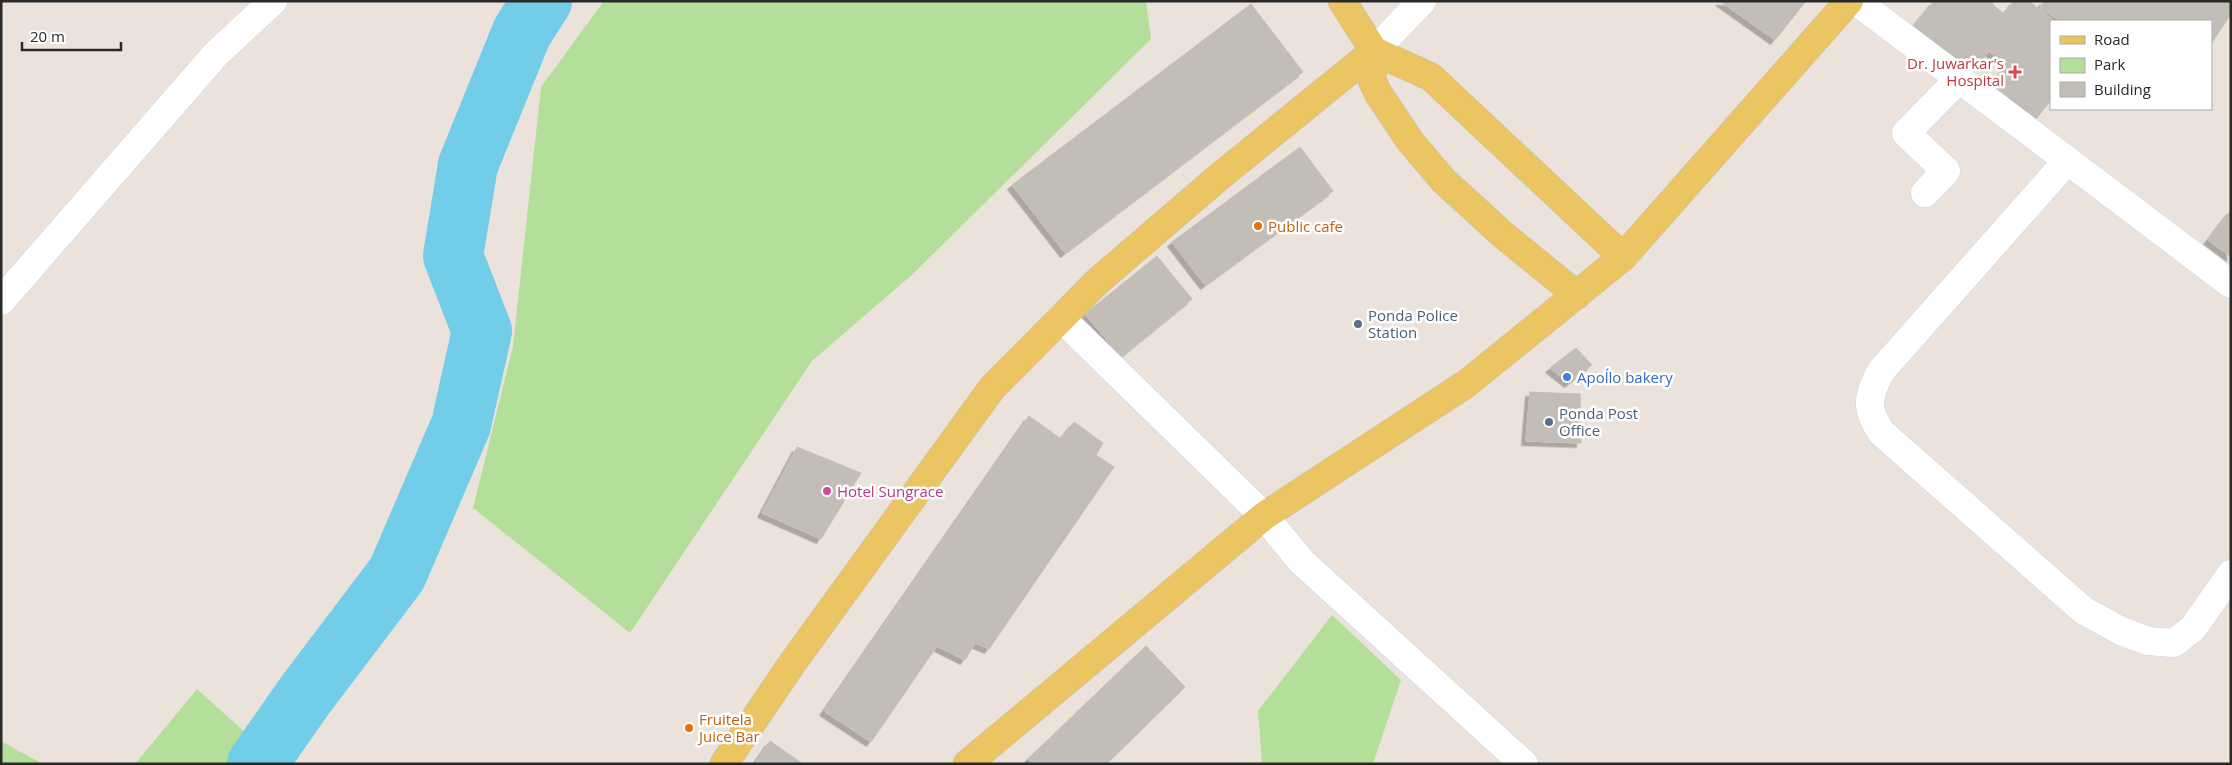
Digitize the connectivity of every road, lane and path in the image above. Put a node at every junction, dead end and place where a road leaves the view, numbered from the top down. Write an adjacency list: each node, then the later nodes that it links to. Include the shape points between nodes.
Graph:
1 (274, 1): 13 (street, via 216,54)
2 (1342, 1): 6 (main road)
3 (1422, 1): 6 (street)
4 (1850, 1): 10 (main road)
5 (1856, 1): 7 (street)
6 (1374, 52): 10 (main road, via 1431,77); 12 (main road, via 1372,80 1415,147 1443,180 1502,234); 14 (main road, via 1211,183 1098,280)
7 (1959, 79): 8 (street); 9 (street, via 1906,133 1946,172)
8 (2067, 161): 11 (street); 16 (street, via 1881,372 1872,388 1868,406 1872,419 1882,433 2043,576 2083,610 2120,631 2148,641 2174,643 2193,628)
9 (1925, 193)
10 (1623, 258): 12 (main road)
11 (2231, 284)
12 (1577, 295): 15 (main road, via 1466,384)
13 (1, 301)
14 (1061, 318): 15 (street); 17 (main road, via 992,388)
15 (1264, 516): 18 (main road); 19 (street, via 1302,562)
16 (2231, 574)
17 (724, 764)
18 (967, 764)
19 (1524, 764)

